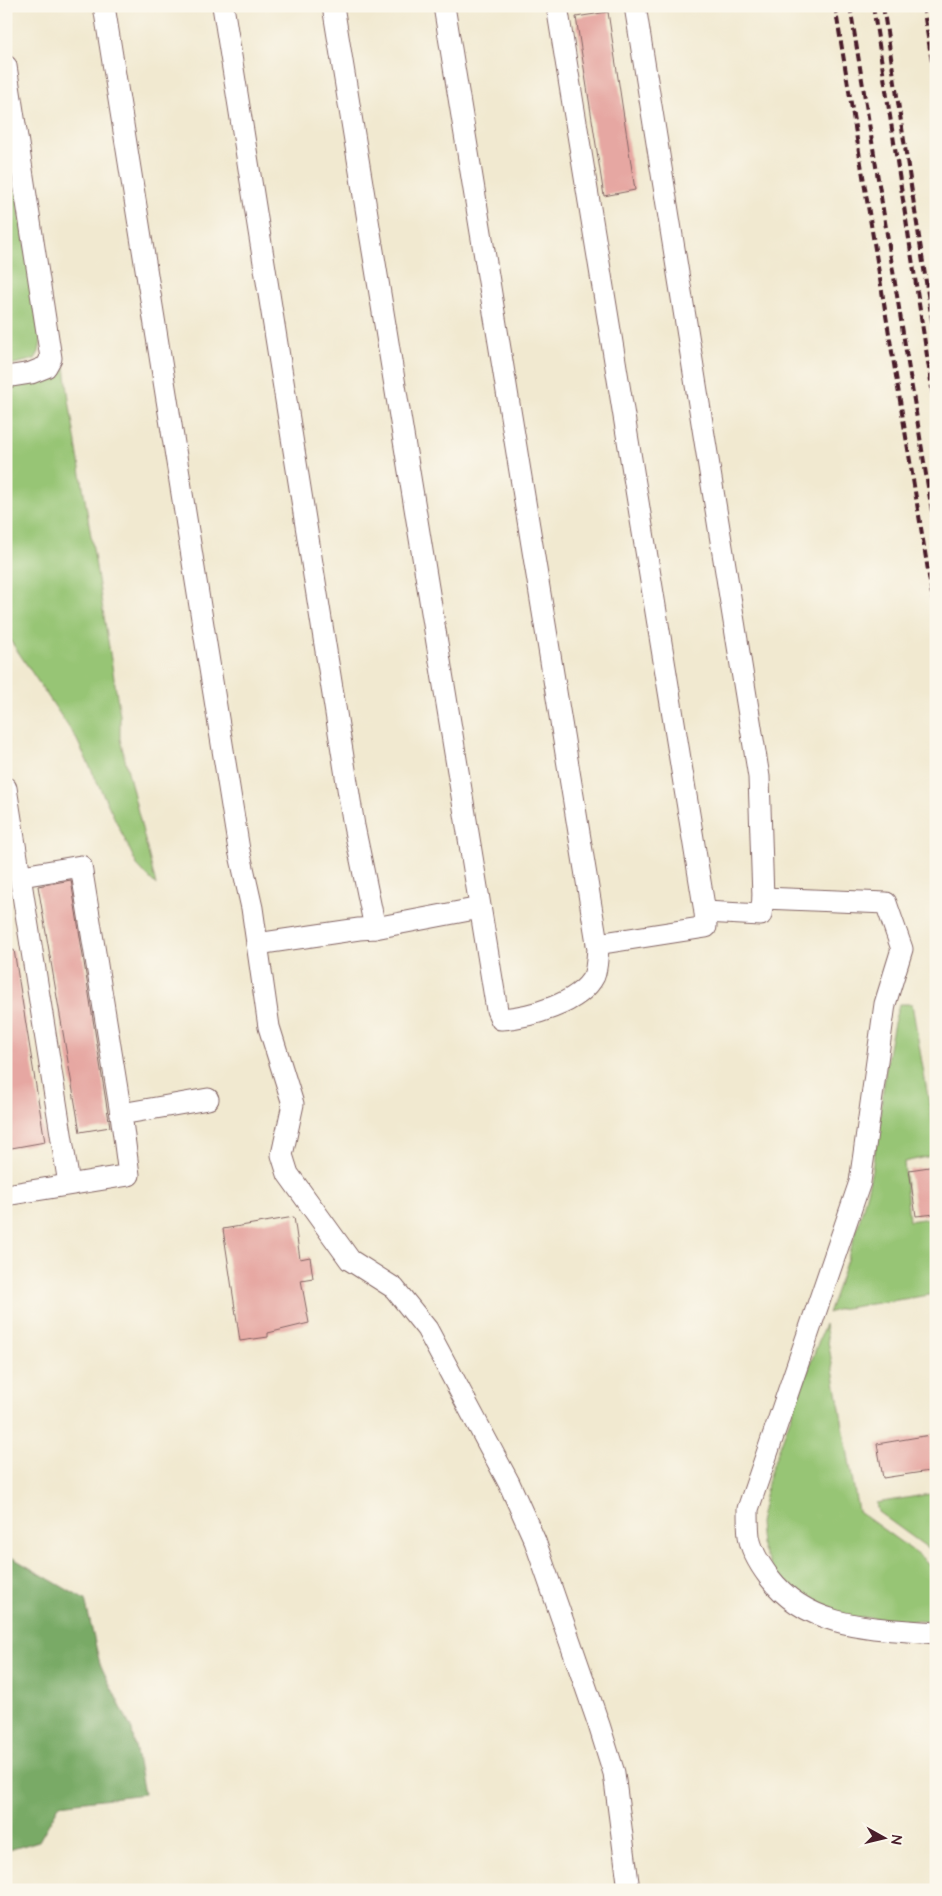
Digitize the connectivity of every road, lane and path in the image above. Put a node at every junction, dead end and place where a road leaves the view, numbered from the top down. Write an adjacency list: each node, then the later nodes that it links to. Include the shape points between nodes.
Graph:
1 (104, 6): 15 (lane, via 239,850)
2 (223, 6): 14 (lane, via 354,826)
3 (333, 6): 12 (lane)
4 (444, 6): 16 (lane)
5 (558, 6): 13 (lane)
6 (635, 6): 11 (lane, via 758,777)
7 (6, 66): 8 (lane, via 51,358 46,367)
8 (6, 377)
9 (6, 788): 10 (lane)
10 (22, 876): 18 (lane, via 81,866); 19 (lane)
11 (763, 898): 13 (lane, via 761,915); 21 (lane, via 886,903 902,949 885,1004 860,1182 748,1509 749,1538 760,1564 778,1589 819,1617 841,1623)
12 (480, 908): 14 (lane); 16 (lane, via 501,1019 541,1012 580,992 594,976)
13 (705, 912): 16 (lane, via 706,927)
14 (375, 928): 15 (lane)
15 (257, 944): 22 (lane, via 269,1028 293,1104 282,1154 288,1174 350,1260 394,1288 427,1330 509,1483 535,1541 611,1765)
16 (597, 944)
17 (208, 1099): 18 (lane)
18 (121, 1114): 19 (lane, via 129,1175)
19 (69, 1184): 20 (lane)
20 (6, 1194)
21 (936, 1633)
22 (629, 1890)

